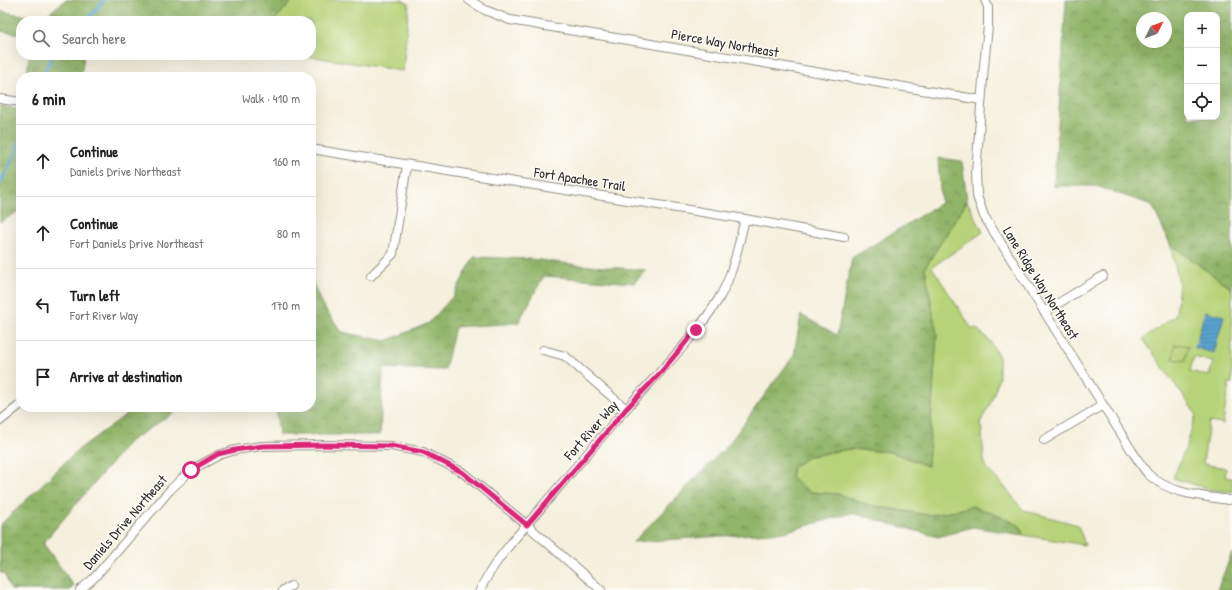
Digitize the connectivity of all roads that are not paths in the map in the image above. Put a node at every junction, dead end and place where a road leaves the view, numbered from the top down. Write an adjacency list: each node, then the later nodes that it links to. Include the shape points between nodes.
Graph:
1 (469, 0): 4 (street, Pierce Way Northeast, via 484,10 510,20)
2 (986, 0): 4 (street, Lane Ridge Way Northeast, via 988,26)
3 (0, 99): 5 (street)
4 (981, 100): 12 (street, Lane Ridge Way Northeast, via 977,196 984,216)
5 (16, 101)
6 (316, 150): 7 (street, Fort Apachee Trail)
7 (408, 165): 8 (street, Fort Apachee Trail); 10 (street, via 393,254)
8 (745, 219): 9 (street, Fort Apachee Trail); 16 (street, Fort River Way, via 731,270 718,299 662,371)
9 (844, 237)
10 (371, 276)
11 (1103, 276): 12 (street)
12 (1044, 312): 14 (street, Lane Ridge Way Northeast)
13 (543, 350): 16 (street, via 564,356)
14 (1103, 405): 18 (street); 19 (street, Lane Ridge Way Northeast, via 1149,474 1165,485 1184,492)
15 (16, 408): 17 (street)
16 (626, 409): 20 (street, Fort River Way)
17 (0, 421)
18 (1044, 440)
19 (1229, 500)
20 (527, 525): 22 (street, Daniels Drive Northeast, via 462,472 423,452 391,446 262,446 218,454 191,470 170,490 94,578); 24 (street, Fort River Way, via 487,574); 25 (street, Daniels Drive Northeast)
21 (291, 586): 23 (street)
22 (80, 590)
23 (283, 590)
24 (480, 590)
25 (601, 590)

